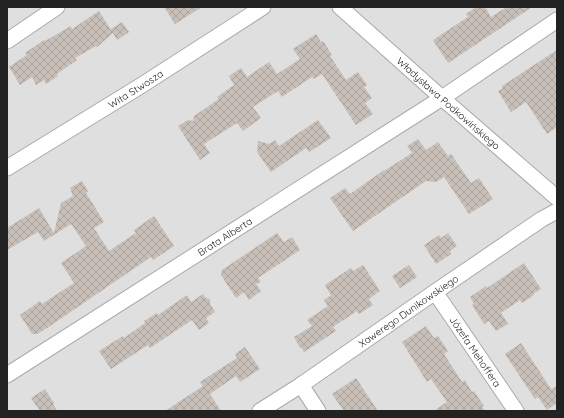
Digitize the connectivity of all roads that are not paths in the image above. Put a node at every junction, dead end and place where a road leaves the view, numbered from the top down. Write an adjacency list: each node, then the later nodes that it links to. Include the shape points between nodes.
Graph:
1 (56, 7): 5 (street)
2 (263, 7): 7 (street, Wita Stwosza)
3 (340, 7): 6 (street, Władysława Podkowińskiego)
4 (557, 20): 6 (street, Brata Alberta)
5 (7, 41)
6 (442, 98): 8 (street, Władysława Podkowińskiego); 11 (street, Brata Alberta)
7 (7, 168)
8 (557, 198)
9 (557, 211): 10 (street, Xawerego Dunikowskiego)
10 (435, 292): 12 (street, Xawerego Dunikowskiego); 15 (street, Józefa Mehoffera)
11 (7, 375)
12 (301, 385): 13 (street, Xawerego Dunikowskiego); 14 (street)
13 (260, 411)
14 (318, 411)
15 (516, 411)

